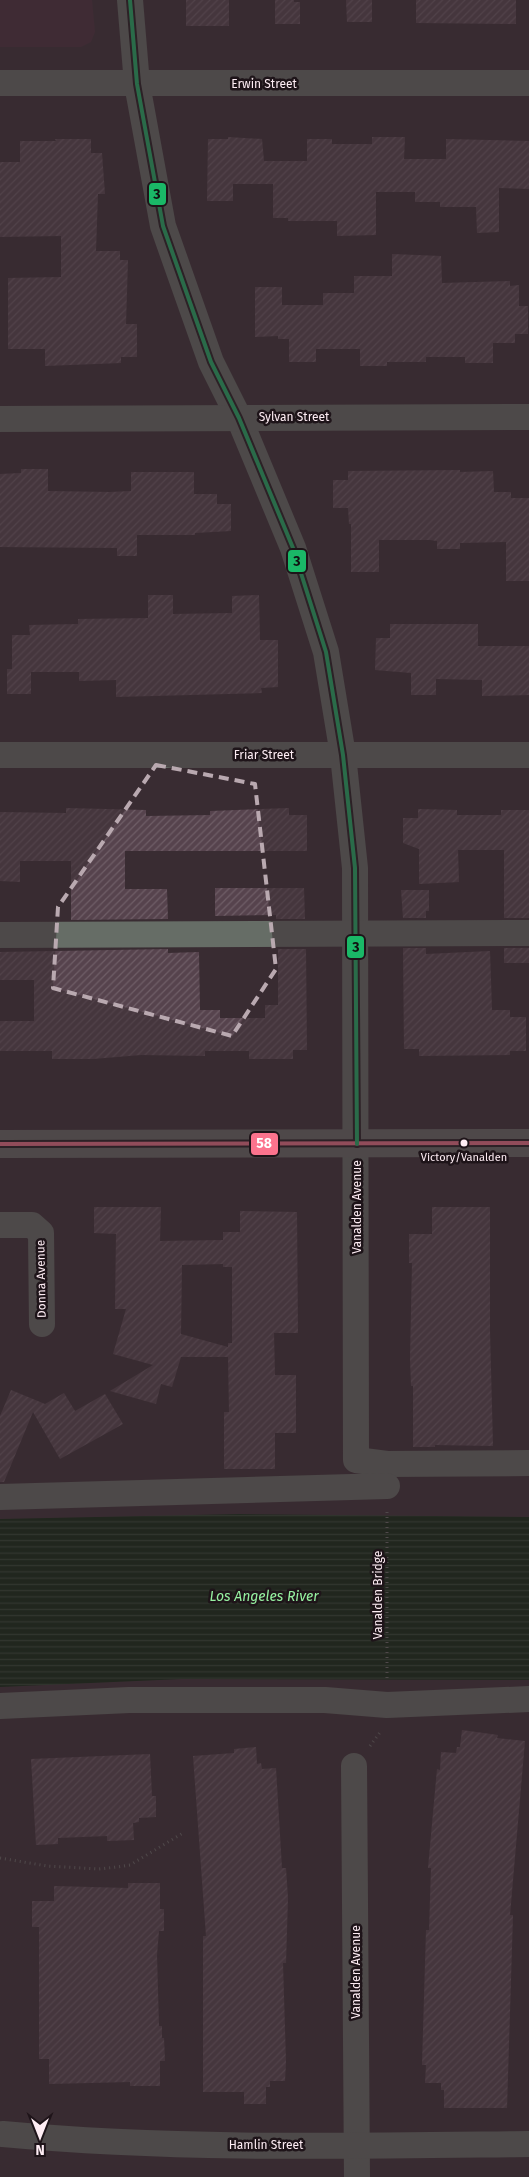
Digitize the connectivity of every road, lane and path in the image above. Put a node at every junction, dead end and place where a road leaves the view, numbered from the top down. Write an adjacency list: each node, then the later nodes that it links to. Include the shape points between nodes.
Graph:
1 (130, 0): 4 (street, Vanalden Avenue)
2 (0, 83): 4 (street, Erwin Street)
3 (529, 83): 4 (street, Erwin Street)
4 (137, 84): 6 (street, Vanalden Avenue, via 163,226 211,362)
5 (529, 417): 6 (street, Sylvan Street)
6 (239, 418): 7 (street, Sylvan Street); 9 (street, Vanalden Avenue, via 293,548 326,652)
7 (0, 419)
8 (0, 755): 9 (street, Friar Street)
9 (344, 755): 10 (street, Friar Street); 13 (street, Vanalden Avenue, via 355,868)
10 (529, 755)
11 (529, 933): 13 (street)
12 (0, 934): 13 (street)
13 (356, 934): 16 (street, Vanalden Avenue)
14 (529, 1143): 16 (main road)
15 (0, 1144): 16 (main road)
16 (357, 1144): 19 (street, Vanalden Avenue, via 356,1460 387,1464)
17 (0, 1225): 18 (street, Donna Avenue, via 32,1225 41,1233)
18 (42, 1324)
19 (529, 1463)
20 (0, 1497): 21 (street)
21 (387, 1497): 23 (path, Vanalden Bridge)
22 (529, 1699): 23 (street)
23 (387, 1702): 24 (street, via 129,1700); 25 (path, Vanalden Bridge, via 382,1729)
24 (0, 1706)
25 (354, 1766): 29 (street, Vanalden Avenue)
26 (183, 1832): 27 (path, via 130,1865 117,1867 47,1866)
27 (0, 1858)
28 (3, 2134): 29 (street, Hamlin Street, via 124,2143)
29 (357, 2144): 30 (street, Hamlin Street); 31 (street, Vanalden Avenue)
30 (529, 2144)
31 (357, 2177)

